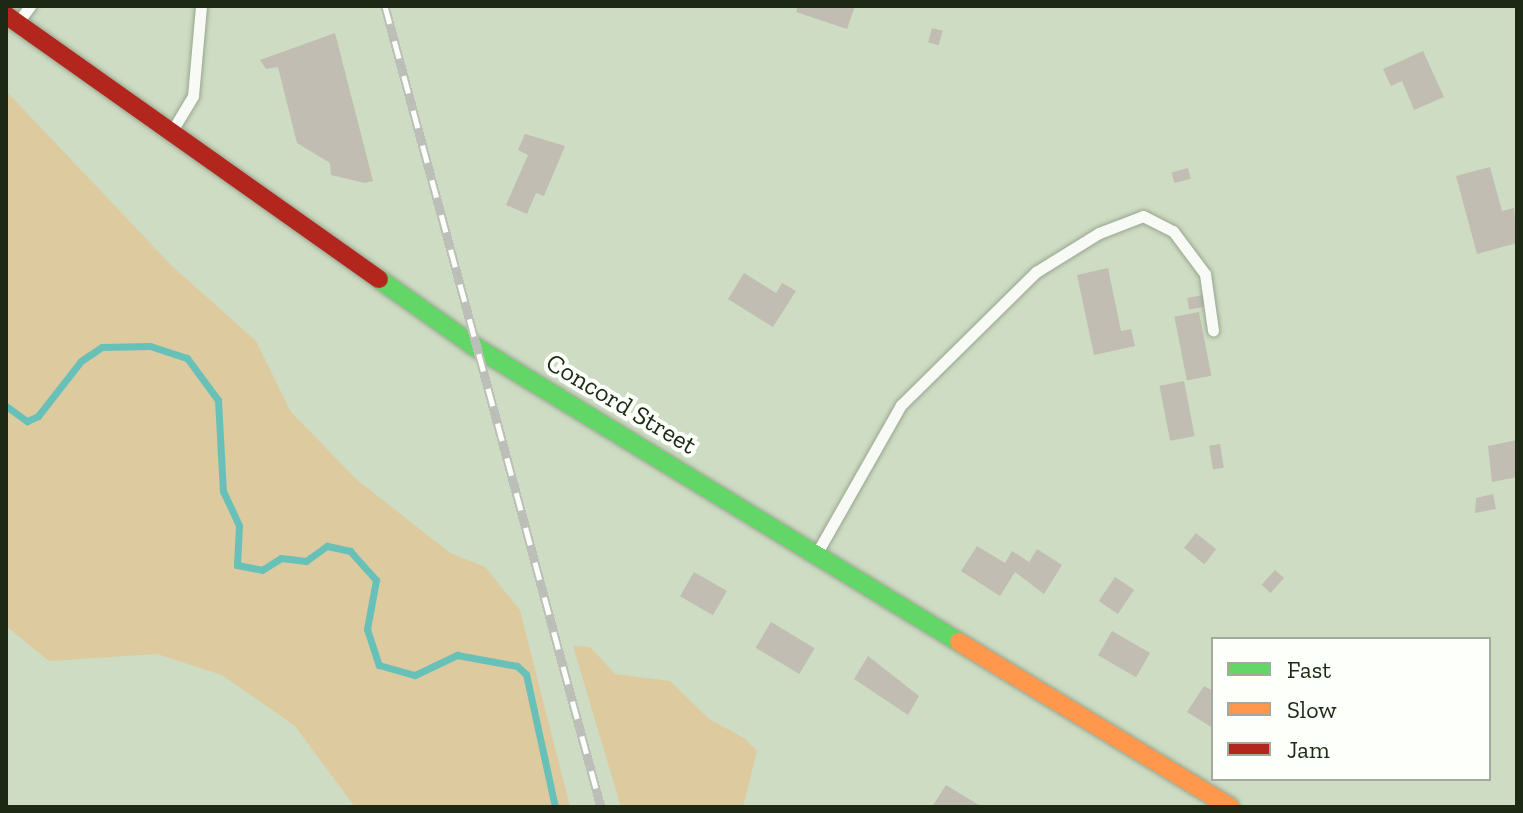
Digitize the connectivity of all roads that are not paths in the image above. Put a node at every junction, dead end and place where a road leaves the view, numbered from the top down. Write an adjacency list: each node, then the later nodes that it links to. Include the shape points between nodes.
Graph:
1 (30, 6): 4 (lane)
2 (194, 6): 5 (lane)
3 (201, 6): 5 (lane)
4 (12, 19): 6 (street, Concord Street)
5 (198, 26): 6 (lane, via 193,96)
6 (171, 133): 8 (street, Concord Street, via 474,346)
7 (1213, 330): 8 (lane, via 1205,274 1173,231 1143,216 1099,233 1036,272 901,405)
8 (817, 554): 9 (street, Concord Street)
9 (1230, 807)

